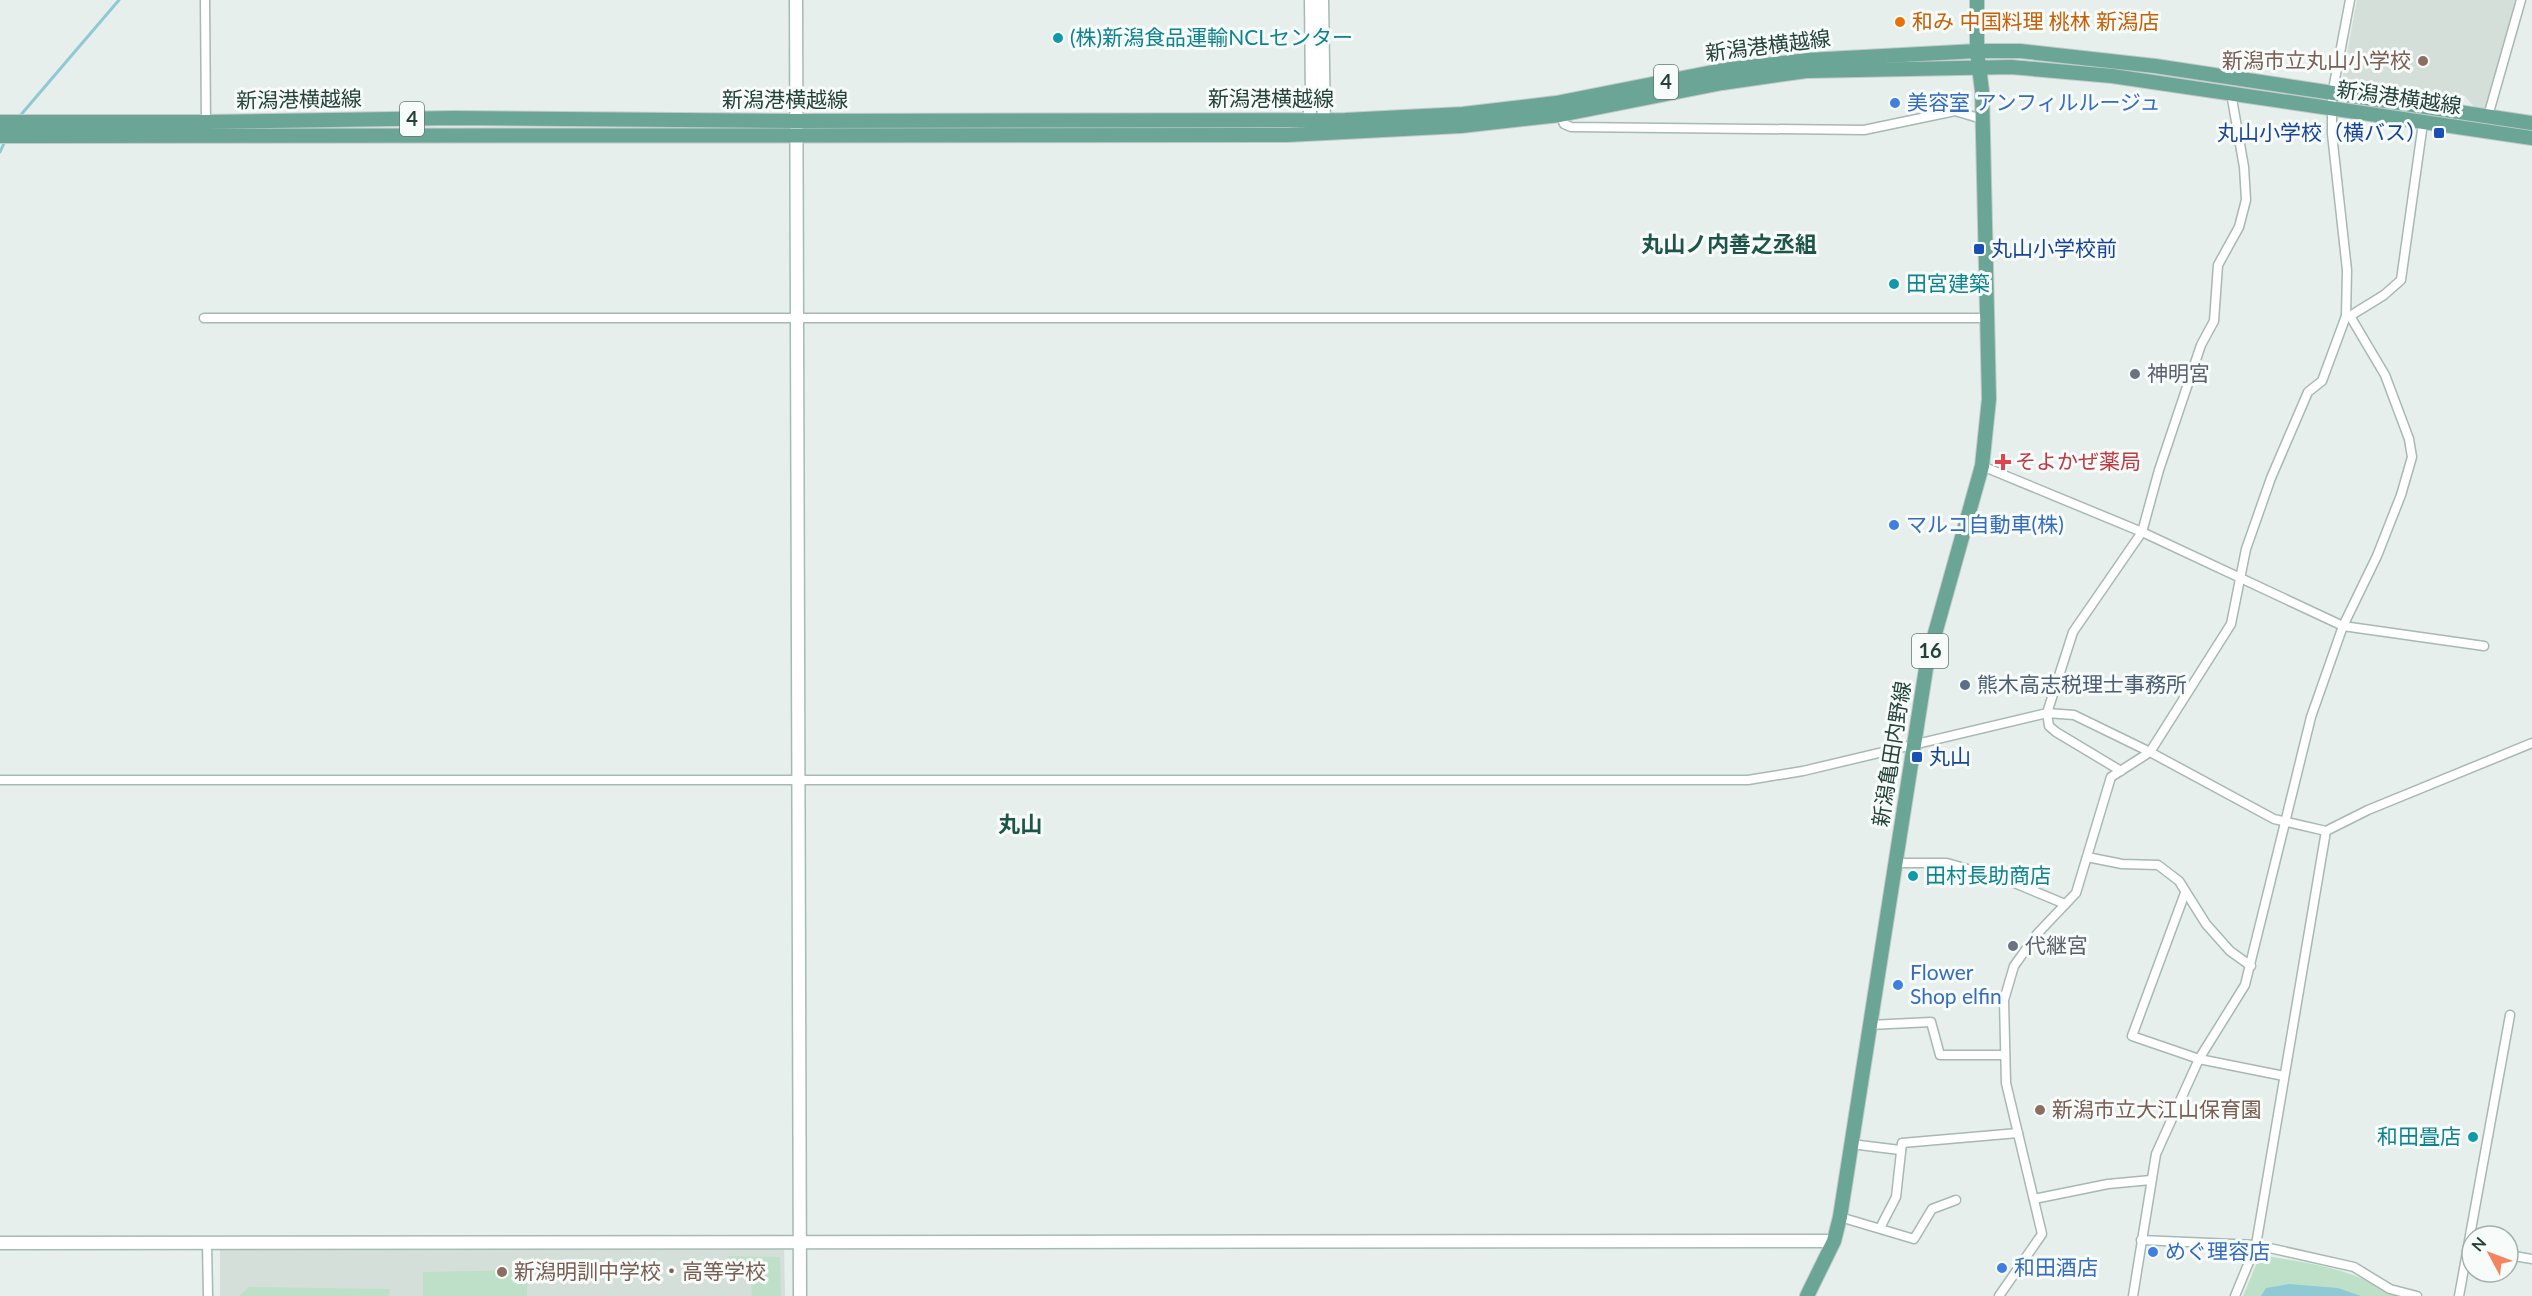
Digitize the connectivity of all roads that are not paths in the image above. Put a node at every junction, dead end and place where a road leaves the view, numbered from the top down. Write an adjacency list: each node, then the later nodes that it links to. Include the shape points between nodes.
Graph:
1 (205, 0): 18 (street)
2 (796, 0): 16 (street)
3 (1311, 0): 22 (street, via 1312,97)
4 (1323, 0): 21 (street)
5 (1977, 0): 8 (main road, 新潟亀田内野線 / 16)
6 (2350, 0): 11 (street)
7 (2521, 0): 14 (street)
8 (1977, 51): 9 (main road, 新潟亀田内野線 / 16); 11 (main road, 新潟港横越線 / 4, via 2020,51 2155,66); 21 (main road, 新潟港横越線 / 4, via 1808,60 1734,69 1556,103)
9 (1980, 67): 10 (main road, 新潟港横越線 / 4, via 2011,66 2112,76); 13 (main road, 新潟港横越線 / 4, via 1806,71); 15 (main road, 新潟亀田内野線 / 16)
10 (2230, 93): 12 (main road, 新潟港横越線 / 4); 31 (street, via 2246,200 2240,227 2218,265 2214,321 2201,345)
11 (2332, 95): 12 (street); 14 (main road, 新潟港横越線 / 4)
12 (2334, 110): 19 (main road, 新潟港横越線 / 4); 26 (street, via 2332,134 2348,270)
13 (1560, 115): 15 (street, via 1571,127 1864,130 1955,111); 21 (main road, 新潟港横越線 / 4, via 1461,126)
14 (2488, 116): 20 (main road, 新潟港横越線 / 4)
15 (1982, 118): 29 (main road, 新潟亀田内野線 / 16)
16 (796, 121): 18 (main road, 新潟港横越線 / 4, via 453,118); 22 (main road, 新潟港横越線 / 4); 24 (street)
17 (1, 122): 18 (main road, 新潟港横越線 / 4)
18 (206, 122)
19 (2423, 123): 25 (main road, 新潟港横越線 / 4); 26 (street, via 2401,280)
20 (2532, 123)
21 (1324, 125): 22 (main road, 新潟港横越線 / 4)
22 (1308, 126): 24 (main road, 新潟港横越線 / 4, via 1287,135)
23 (0, 136): 24 (main road, 新潟港横越線 / 4)
24 (796, 136): 27 (street)
25 (2532, 138)
26 (2348, 316): 32 (street, via 2322,381 2308,392 2279,458 2246,549); 33 (street, via 2385,375 2412,457 2377,556)
27 (796, 317): 28 (street); 29 (street); 40 (street)
28 (204, 318)
29 (1988, 318): 30 (main road, 新潟亀田内野線 / 16, via 1989,399)
30 (1982, 466): 31 (street); 37 (main road, 新潟亀田内野線 / 16, via 1927,662)
31 (2142, 532): 32 (street); 35 (street, via 2073,632)
32 (2241, 576): 33 (street); 38 (street, via 2231,624)
33 (2343, 626): 34 (street); 42 (street, via 2311,717)
34 (2484, 646)
35 (2047, 713): 37 (street); 38 (street, via 2074,715); 39 (street, via 2049,726 2056,732)
36 (2532, 743): 43 (street)
37 (1916, 744): 40 (street, via 1748,780); 45 (main road, 新潟亀田内野線 / 16)
38 (2150, 752): 39 (street); 42 (street)
39 (2121, 771): 44 (street, via 2112,777)
40 (796, 779): 41 (street); 65 (street)
41 (0, 780)
42 (2285, 822): 43 (street); 48 (street)
43 (2326, 831): 53 (street)
44 (2087, 857): 46 (street, via 2122,864 2158,865 2179,881); 47 (street, via 2076,893)
45 (1896, 863): 47 (street, via 1947,863 2012,882); 50 (main road, 新潟亀田内野線 / 16)
46 (2185, 893): 48 (street, via 2222,942); 52 (street, via 2132,1036)
47 (2065, 904): 51 (street, via 2014,966 2004,1000)
48 (2250, 966): 52 (street, via 2245,985)
49 (2510, 1015): 61 (street)
50 (1870, 1025): 51 (street, via 1931,1022 1940,1055); 55 (main road, 新潟亀田内野線 / 16)
51 (2005, 1055): 54 (street, via 2006,1083)
52 (2199, 1059): 53 (street); 57 (street, via 2156,1154)
53 (2284, 1076): 68 (street)
54 (2018, 1133): 56 (street, via 1902,1143); 58 (street)
55 (1851, 1144): 56 (street); 60 (main road, 新潟亀田内野線 / 16)
56 (1900, 1150): 62 (street, via 1896,1197)
57 (2151, 1180): 58 (street); 63 (street)
58 (2034, 1199): 72 (street, via 2042,1234)
59 (1956, 1200): 62 (street, via 1932,1209 1914,1239)
60 (1840, 1216): 62 (street); 64 (main road, 新潟亀田内野線 / 16)
61 (2474, 1224)
62 (1880, 1228)
63 (2141, 1240): 68 (street); 73 (street)
64 (1834, 1241): 65 (street); 71 (main road, 新潟亀田内野線 / 16)
65 (799, 1242): 67 (street); 70 (street)
66 (0, 1243): 67 (street)
67 (207, 1243): 69 (street)
68 (2256, 1245): 74 (street); 75 (street, via 2354,1267 2390,1289)
69 (208, 1296)
70 (800, 1296)
71 (1807, 1296)
72 (1999, 1296)
73 (2133, 1296)
74 (2235, 1296)
75 (2417, 1296)

